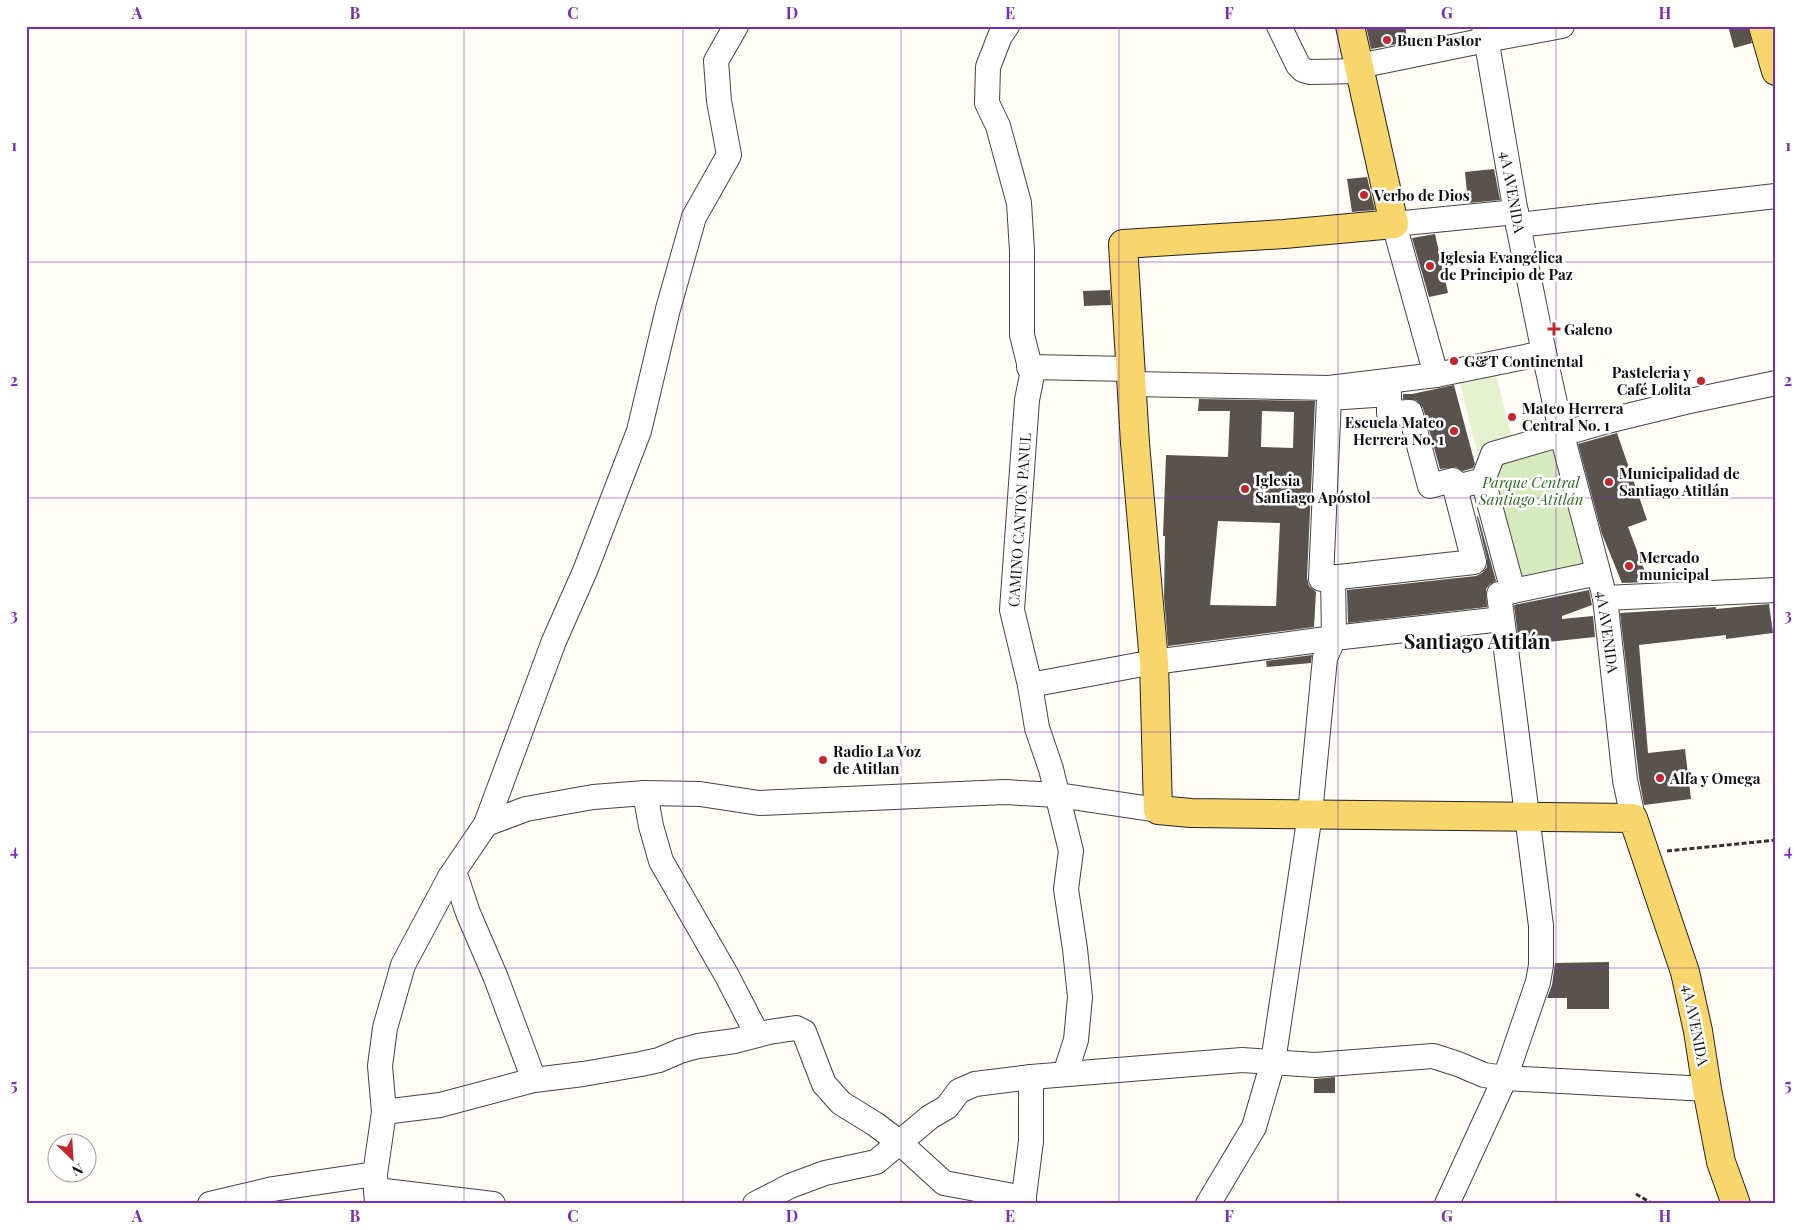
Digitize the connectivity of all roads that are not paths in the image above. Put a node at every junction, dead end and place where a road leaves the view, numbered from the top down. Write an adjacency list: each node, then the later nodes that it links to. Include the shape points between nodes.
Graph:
1 (736, 26): 36 (street, via 716,61 719,101 729,155 694,217 639,431 554,641)
2 (1007, 26): 14 (street, CAMINO CANTON PANUL, via 988,67 987,103 998,126 1018,203 1022,251 1022,335)
3 (1279, 26): 8 (street, via 1303,70)
4 (1350, 26): 8 (main road)
5 (1562, 26): 7 (street)
6 (1763, 26): 9 (main road)
7 (1485, 33): 8 (street); 11 (street, 4A AVENIDA)
8 (1360, 68): 12 (main road)
9 (1776, 71)
10 (1776, 196): 11 (street)
11 (1517, 219): 12 (street); 13 (street, 4A AVENIDA)
12 (1394, 224): 15 (street); 16 (main road, via 1123,244)
13 (1544, 353): 15 (street); 18 (street, 4A AVENIDA)
14 (1029, 367): 16 (street); 29 (street, CAMINO CANTON PANUL, via 1032,375 1027,400 1012,610)
15 (1436, 375): 16 (street, via 1329,388)
16 (1132, 376): 28 (main road)
17 (1776, 383): 18 (street, via 1685,402)
18 (1562, 435): 19 (street, via 1492,454); 21 (street, 4A AVENIDA)
19 (1484, 480): 20 (street); 24 (street)
20 (1456, 487): 22 (street, via 1474,562); 22 (street, via 1453,480 1430,486 1410,412 1389,413 1389,394 1329,398 1321,579)
21 (1598, 573): 24 (street); 25 (street, 4A AVENIDA)
22 (1333, 578): 27 (street)
23 (1776, 590): 25 (street)
24 (1513, 591): 26 (street, via 1499,594)
25 (1606, 598): 35 (street, 4A AVENIDA, via 1625,780)
26 (1502, 620): 27 (street); 34 (street)
27 (1334, 638): 28 (street); 33 (street, via 1325,658)
28 (1154, 662): 29 (street); 32 (main road)
29 (1030, 685): 31 (street, CAMINO CANTON PANUL, via 1037,728)
30 (646, 794): 31 (street, via 700,794 759,802 1004,792); 36 (street, via 592,797 526,809); 38 (street, via 661,861)
31 (1058, 795): 32 (street); 40 (street, CAMINO CANTON PANUL, via 1072,851 1066,889 1080,996 1076,1040)
32 (1158, 810): 33 (main road)
33 (1310, 814): 34 (main road); 39 (street)
34 (1526, 817): 35 (main road); 42 (street, via 1541,926 1541,965)
35 (1633, 818): 44 (main road, 4A AVENIDA, via 1685,972)
36 (486, 824): 37 (street)
37 (450, 877): 43 (street, via 457,880); 45 (street, via 403,965 385,1028 380,1066)
38 (757, 1034): 43 (street, via 698,1046 641,1064); 46 (street, via 796,1028 804,1032 824,1084 841,1103)
39 (1273, 1062): 40 (street, via 1242,1060); 42 (street, via 1315,1065 1433,1056 1484,1075); 52 (street, via 1254,1127)
40 (1065, 1074): 41 (street)
41 (1031, 1077): 46 (street, via 975,1084 959,1091 947,1107); 48 (street, via 1031,1141)
42 (1505, 1078): 44 (street); 53 (street)
43 (534, 1080): 45 (street, via 440,1105)
44 (1707, 1090): 54 (main road, 4A AVENIDA, via 1721,1162)
45 (384, 1112): 47 (street)
46 (899, 1142): 48 (street, via 944,1183); 51 (street, via 876,1162 825,1173)
47 (376, 1189): 49 (street, via 273,1189); 50 (street)
48 (1024, 1201)
49 (210, 1204)
50 (493, 1204)
51 (755, 1204)
52 (1208, 1204)
53 (1447, 1204)
54 (1736, 1204)

